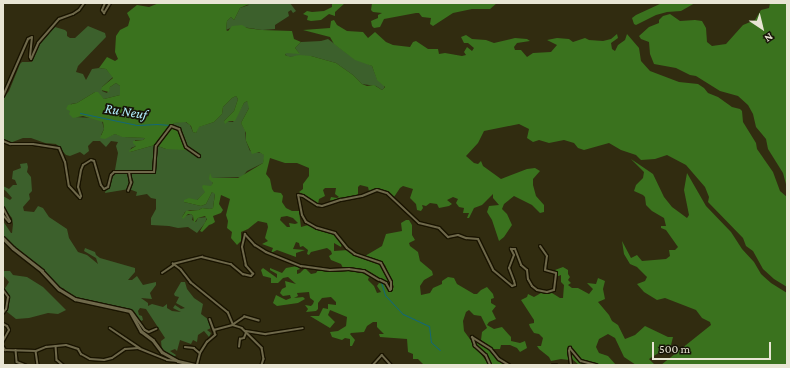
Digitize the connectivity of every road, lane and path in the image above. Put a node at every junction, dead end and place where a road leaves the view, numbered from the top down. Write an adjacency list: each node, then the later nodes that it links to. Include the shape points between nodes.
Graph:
1 (84, 3): 4 (street, via 80,10 59,19 38,43 31,59 32,37 28,39)
2 (105, 3): 3 (street, via 102,10 104,13)
3 (110, 3)
4 (3, 96)
5 (3, 141): 7 (street, via 10,144 59,148 65,162 69,186 79,198 81,170 83,165 91,160 94,161 100,185 104,189 108,187 112,173)
6 (199, 156): 7 (street, via 186,147 180,131 172,126 156,146 154,172)
7 (129, 173): 8 (street)
8 (128, 191)
9 (3, 208): 10 (street, via 9,222)
10 (3, 215)
11 (3, 238): 17 (main road, via 69,296)
12 (540, 246): 15 (street, via 547,256 545,270 556,273 555,288 547,292 539,291 532,286 527,270 515,249 510,249 514,255 509,268 514,281 512,286 493,270 478,239 458,235 448,237 439,228 419,223 387,193 377,190 322,206 298,195 302,216 306,222 335,233 355,254 381,263 392,282 391,289)
13 (174, 265): 14 (street); 15 (street, via 202,257 231,264 243,274 251,276 253,274 246,266 242,247 245,234 266,252 301,266 364,271); 22 (street, via 191,283 228,313)
14 (162, 273)
15 (380, 280)
16 (3, 290): 18 (street, via 8,297)
17 (130, 312): 25 (street, via 133,312 145,330 149,332); 37 (main road, via 141,330 162,352)
18 (3, 313)
19 (210, 319): 26 (street)
20 (259, 321): 22 (street, via 245,317)
21 (3, 324): 28 (street, via 9,330)
22 (233, 324): 26 (street); 27 (street)
23 (110, 328): 32 (street)
24 (303, 328): 27 (street, via 266,334)
25 (156, 329)
26 (214, 330): 36 (street, via 215,335)
27 (245, 332): 31 (street, via 244,338 240,339); 42 (street, via 263,349)
28 (3, 341)
29 (56, 346): 32 (street, via 72,346 90,359 104,360 125,349); 35 (street); 40 (street, via 57,360)
30 (3, 347): 34 (street, via 5,350)
31 (239, 347)
32 (140, 348): 37 (street, via 166,360)
33 (186, 348): 36 (street, via 194,348)
34 (16, 350): 35 (street); 38 (street, via 17,362)
35 (36, 351): 39 (street)
36 (200, 353): 41 (street)
37 (178, 361): 41 (main road)
38 (25, 365)
39 (38, 365)
40 (63, 365)
41 (196, 365)
42 (262, 365)
43 (372, 365): 44 (street, via 382,355)
44 (391, 365)
45 (490, 365): 46 (street, via 486,356 475,346 472,337)
46 (509, 365)
47 (571, 365): 48 (street, via 568,351 570,348 581,361)
48 (596, 365)

